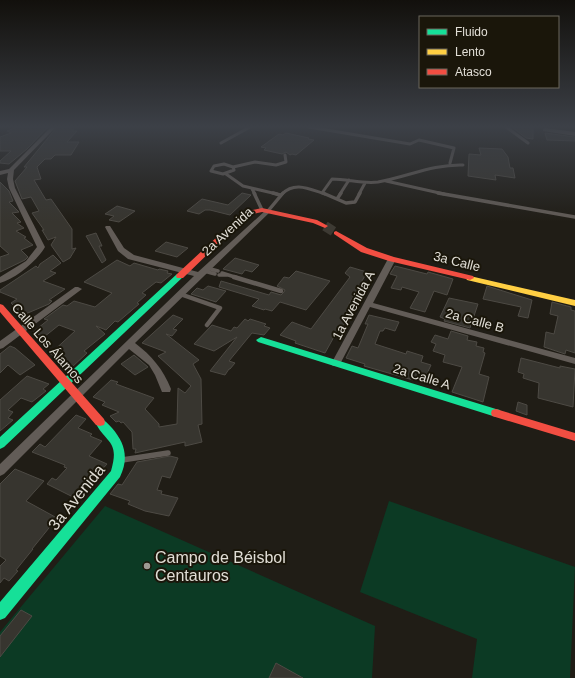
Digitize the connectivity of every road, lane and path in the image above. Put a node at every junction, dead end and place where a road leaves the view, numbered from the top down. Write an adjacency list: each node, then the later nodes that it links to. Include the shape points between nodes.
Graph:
1 (23, 159): 7 (street)
2 (286, 159): 6 (lane, via 284,164 279,165 258,162)
3 (451, 159): 4 (lane)
4 (450, 164): 5 (lane); 11 (lane, via 439,164)
5 (463, 165)
6 (233, 167): 9 (lane, via 232,172); 9 (lane, via 220,165 211,169 215,173)
7 (11, 170): 8 (street); 25 (street, via 12,188 41,248 29,262)
8 (0, 173)
9 (226, 174): 13 (lane)
10 (350, 180): 12 (lane); 14 (lane, via 332,178); 16 (lane)
11 (382, 180): 12 (lane); 18 (lane, via 436,193)
12 (365, 183): 16 (lane, via 355,202 346,203)
13 (252, 189): 15 (lane); 17 (lane)
14 (322, 193): 15 (lane, via 300,186 292,187); 16 (lane)
15 (280, 195): 17 (lane)
16 (337, 199)
17 (265, 210): 19 (street, via 315,221); 23 (street, 2a Avenida, via 246,213); 24 (street, 2a Avenida)
18 (575, 217)
19 (325, 226)
20 (108, 227): 23 (street, via 121,249 131,257)
21 (336, 233): 22 (street, 3a Calle, via 364,250)
22 (392, 259): 30 (street, 3a Calle); 31 (street, 1a Avenida A)
23 (185, 271): 24 (street); 29 (street, 2a Avenida)
24 (212, 272): 27 (lane); 28 (street, 2a Avenida)
25 (0, 281)
26 (78, 289): 35 (street)
27 (281, 291)
28 (180, 294): 33 (street, 2a Avenida); 34 (lane, via 220,308)
29 (152, 301): 33 (street); 41 (street, 2a Avenida)
30 (575, 303)
31 (368, 304): 39 (street, 2a Calle B); 40 (street, 1a Avenida A)
32 (0, 307): 35 (street, Calle Los Álamos)
33 (166, 307): 37 (street, 2a Avenida)
34 (207, 325)
35 (20, 330): 38 (street); 41 (street, Calle Los Álamos)
36 (261, 340): 40 (street, 2a Calle A)
37 (129, 344): 42 (street, via 146,356 162,375); 43 (street, 2a Avenida)
38 (0, 346)
39 (575, 361)
40 (336, 364): 44 (street, 2a Calle A)
41 (65, 383): 43 (street, Calle Los Álamos); 45 (street, 2a Avenida)
42 (166, 389)
43 (77, 395): 47 (street, 3a Avenida, via 119,444); 48 (street, 2a Avenida)
44 (575, 437)
45 (0, 444)
46 (168, 453): 47 (lane)
47 (120, 461): 49 (street, 3a Avenida, via 116,473)
48 (0, 471)
49 (0, 613)

